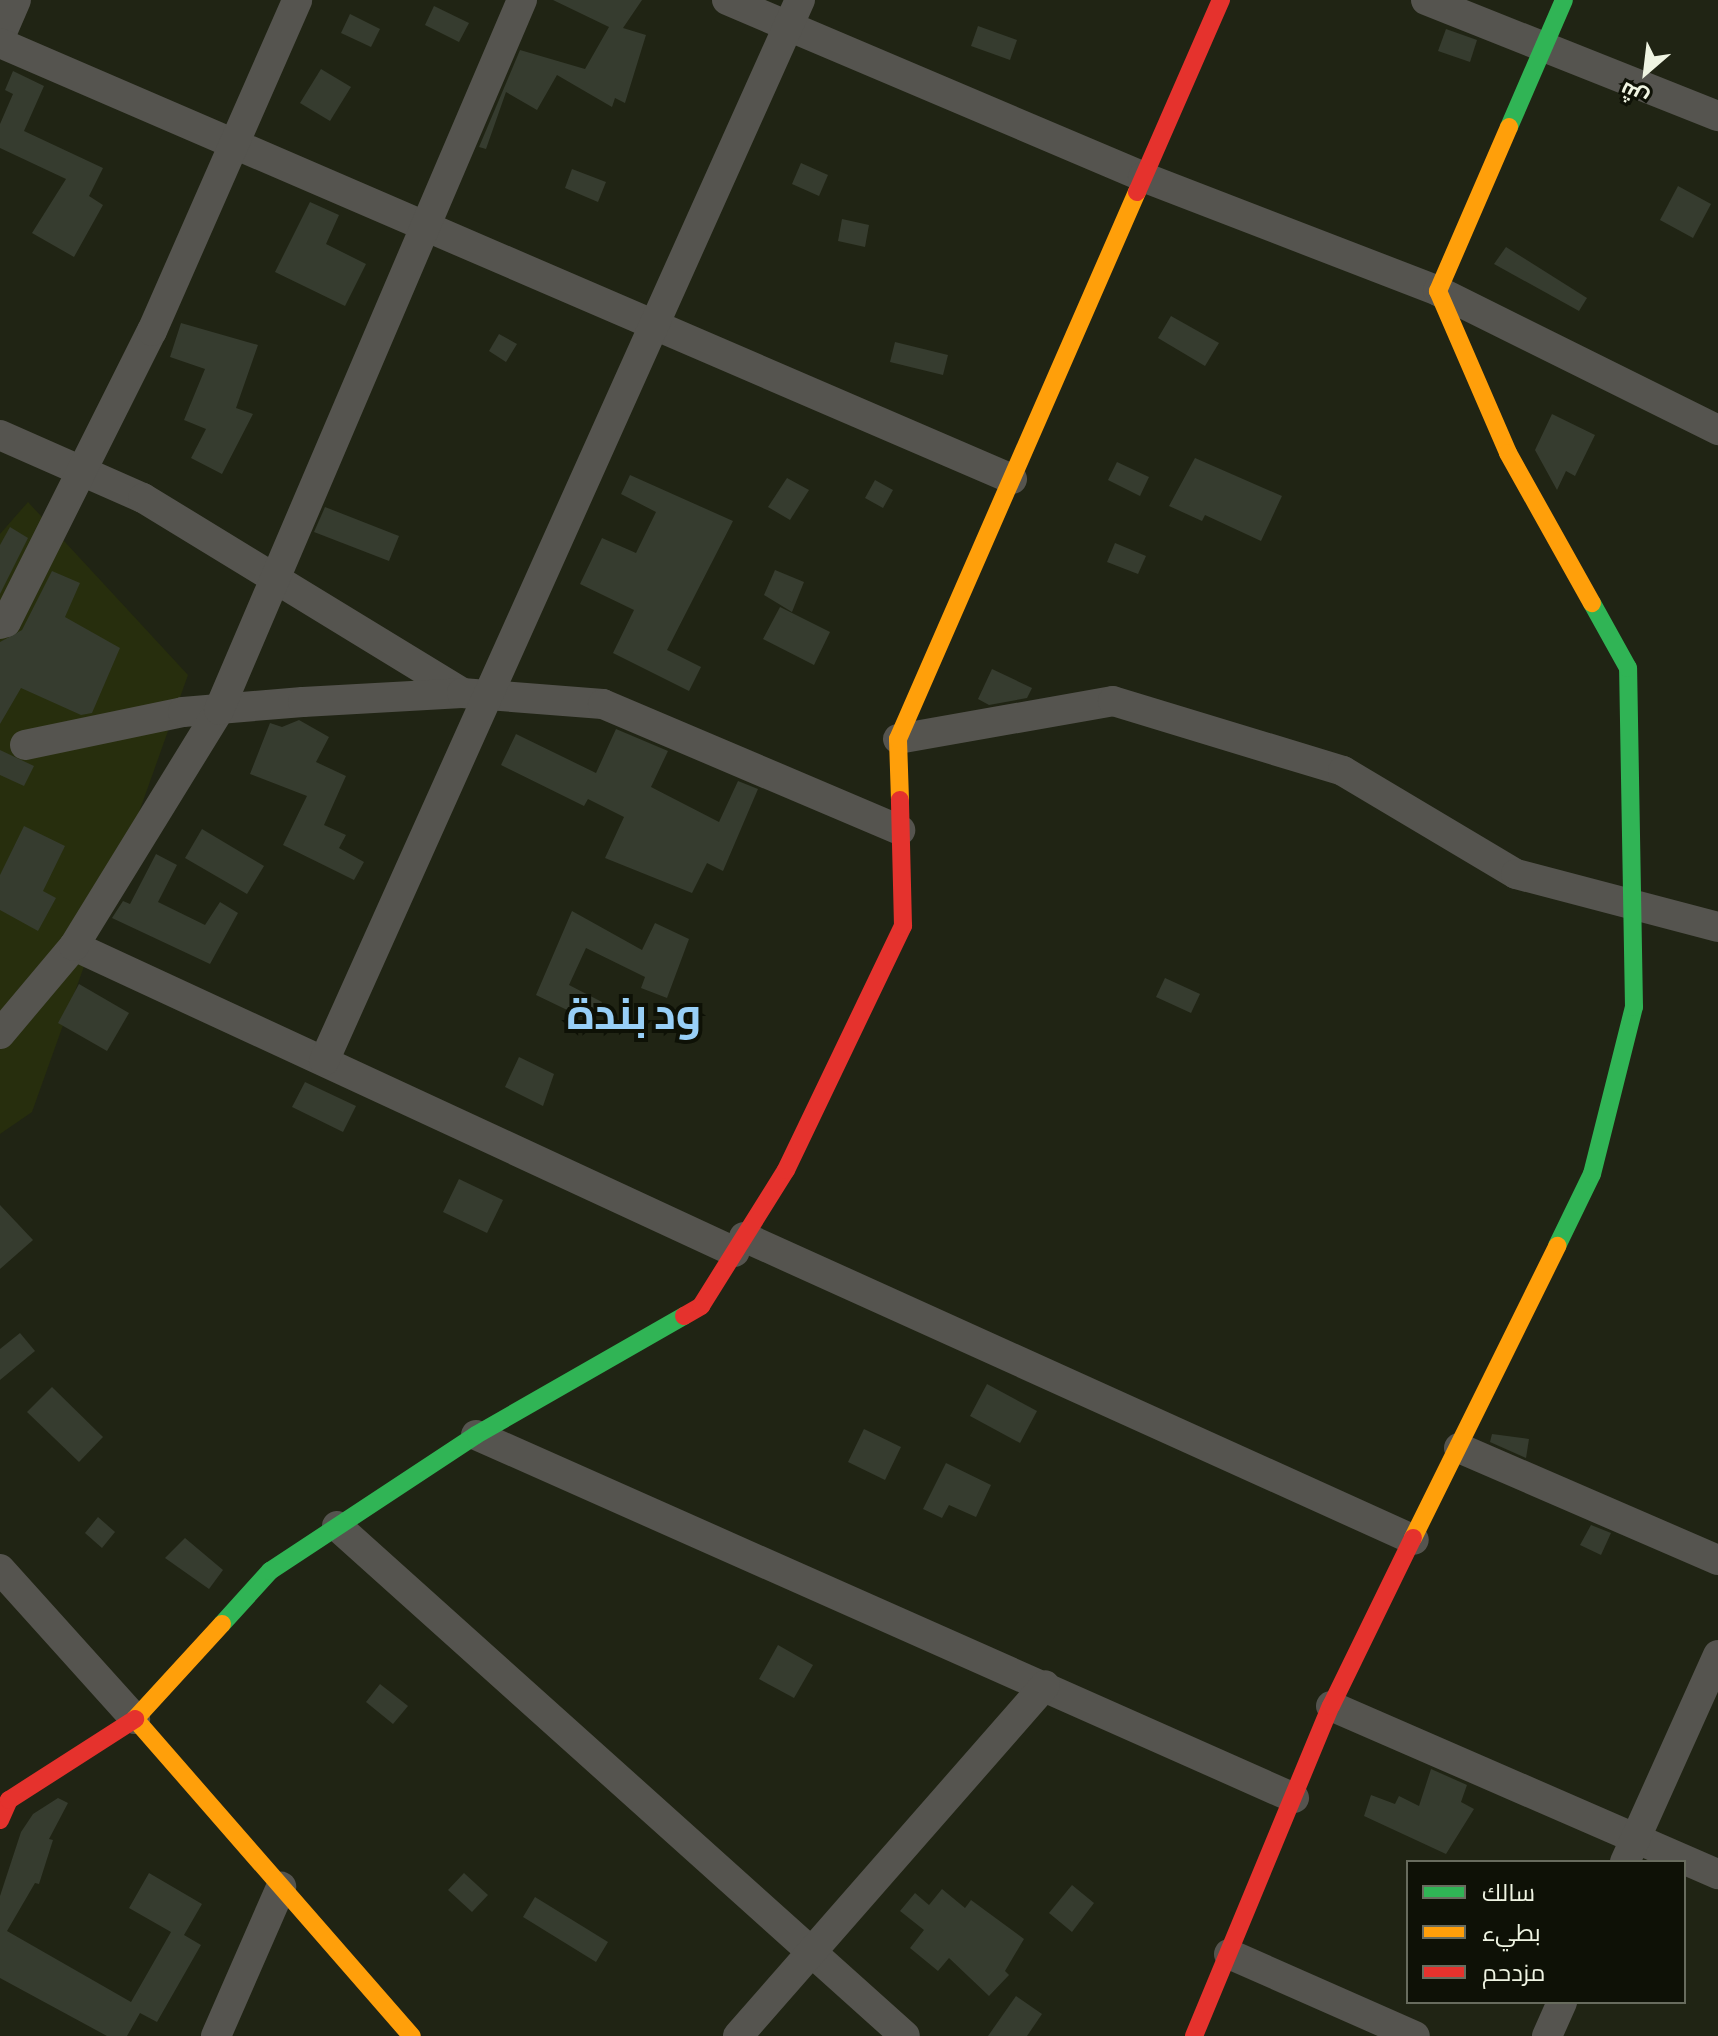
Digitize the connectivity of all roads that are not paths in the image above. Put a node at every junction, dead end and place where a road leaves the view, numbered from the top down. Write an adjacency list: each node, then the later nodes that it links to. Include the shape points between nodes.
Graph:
1 (16, 0): 9 (street)
2 (297, 0): 12 (street)
3 (522, 0): 14 (street)
4 (727, 0): 8 (street)
5 (1221, 0): 13 (street)
6 (1426, 0): 10 (street)
7 (1564, 0): 10 (street)
8 (794, 13): 13 (street); 16 (street)
9 (0, 40): 12 (street)
10 (1544, 47): 11 (street); 15 (street)
11 (1718, 116)
12 (234, 143): 14 (street); 19 (street, via 152,331)
13 (1143, 177): 15 (street); 20 (street)
14 (426, 226): 16 (street); 21 (street)
15 (1438, 291): 17 (street); 28 (street, via 1508,453 1628,668)
16 (654, 324): 20 (street); 23 (street)
17 (1718, 430)
18 (0, 435): 19 (street)
19 (82, 470): 21 (street, via 143,498); 22 (street, via 6,622)
20 (1012, 479): 25 (street)
21 (274, 581): 23 (street); 24 (street)
22 (0, 624)
23 (475, 694): 24 (street); 27 (street, via 603,704); 32 (street)
24 (219, 710): 26 (street); 30 (street)
25 (898, 739): 27 (street); 28 (street, via 1113,701 1343,771 1516,874)
26 (25, 745)
27 (900, 830): 33 (street, via 903,926 786,1170)
28 (1632, 906): 29 (street); 35 (street, via 1634,1007 1592,1174)
29 (1718, 927)
30 (74, 946): 31 (street); 32 (street)
31 (0, 1034)
32 (324, 1061): 33 (street)
33 (739, 1244): 34 (street, via 701,1306); 37 (street)
34 (476, 1435): 36 (street); 41 (street)
35 (1459, 1448): 37 (street); 38 (street)
36 (337, 1526): 43 (street, via 270,1571); 51 (street)
37 (1414, 1540): 42 (street)
38 (1718, 1560)
39 (0, 1569): 43 (street)
40 (1718, 1655): 46 (street)
41 (1045, 1685): 44 (street); 51 (street)
42 (1331, 1706): 44 (street); 46 (street)
43 (135, 1719): 45 (street); 50 (street)
44 (1294, 1798): 52 (street)
45 (3, 1805)
46 (1630, 1850): 47 (street)
47 (1667, 1860)
48 (1686, 1865): 49 (street)
49 (1718, 1874)
50 (281, 1887): 54 (street); 55 (street)
51 (809, 1950): 56 (street); 57 (street)
52 (1229, 1954): 58 (street); 59 (street)
53 (1561, 2004): 60 (street)
54 (216, 2036)
55 (412, 2036)
56 (738, 2036)
57 (905, 2036)
58 (1194, 2036)
59 (1415, 2036)
60 (1547, 2036)

